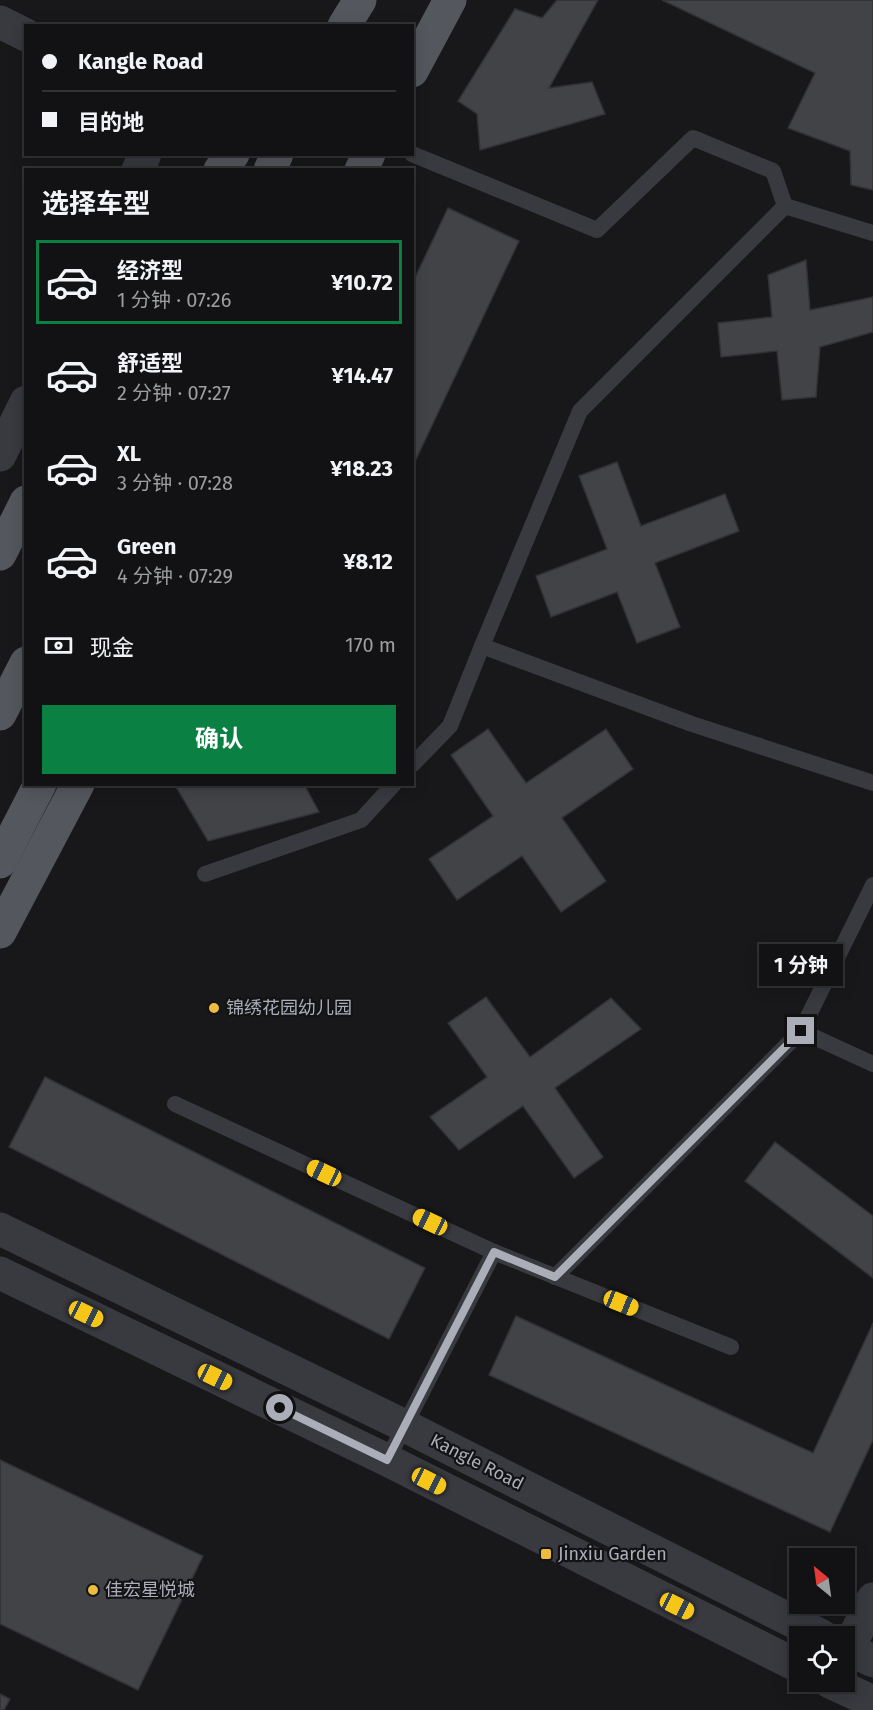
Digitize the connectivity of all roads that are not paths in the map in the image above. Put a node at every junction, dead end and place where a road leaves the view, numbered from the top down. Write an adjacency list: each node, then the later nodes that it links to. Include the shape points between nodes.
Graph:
1 (360, 0): 4 (main road)
2 (450, 0): 6 (main road)
3 (0, 22): 5 (street)
4 (345, 24)
5 (24, 34)
6 (414, 67)
7 (414, 155): 10 (lane, via 597,230 693,138 773,171)
8 (232, 156): 9 (main road)
9 (222, 168)
10 (785, 206): 11 (lane); 16 (lane, via 580,411)
11 (873, 233)
12 (24, 406): 13 (street)
13 (0, 455)
14 (24, 506): 15 (main road)
15 (0, 554)
16 (482, 646): 19 (lane, via 450,726); 20 (lane, via 692,724)
17 (24, 667): 18 (main road)
18 (0, 714)
19 (414, 763)
20 (873, 783)
21 (39, 786): 24 (main road)
22 (77, 786): 27 (main road)
23 (392, 786): 25 (lane, via 361,820)
24 (0, 862)
25 (205, 874)
26 (873, 885): 28 (lane)
27 (0, 932)
28 (801, 1031): 29 (lane); 34 (lane)
29 (873, 1064)
30 (175, 1104): 32 (lane)
31 (0, 1229): 36 (street, Kangle Road)
32 (494, 1252): 34 (lane); 36 (lane)
33 (0, 1273): 37 (street)
34 (555, 1277): 35 (lane)
35 (731, 1347)
36 (405, 1426): 37 (lane); 39 (street, Kangle Road)
37 (387, 1460): 41 (street)
38 (873, 1599): 40 (street)
39 (789, 1634)
40 (855, 1634)
41 (789, 1661)
42 (855, 1680): 43 (street, Kangle Road)
43 (873, 1702)

